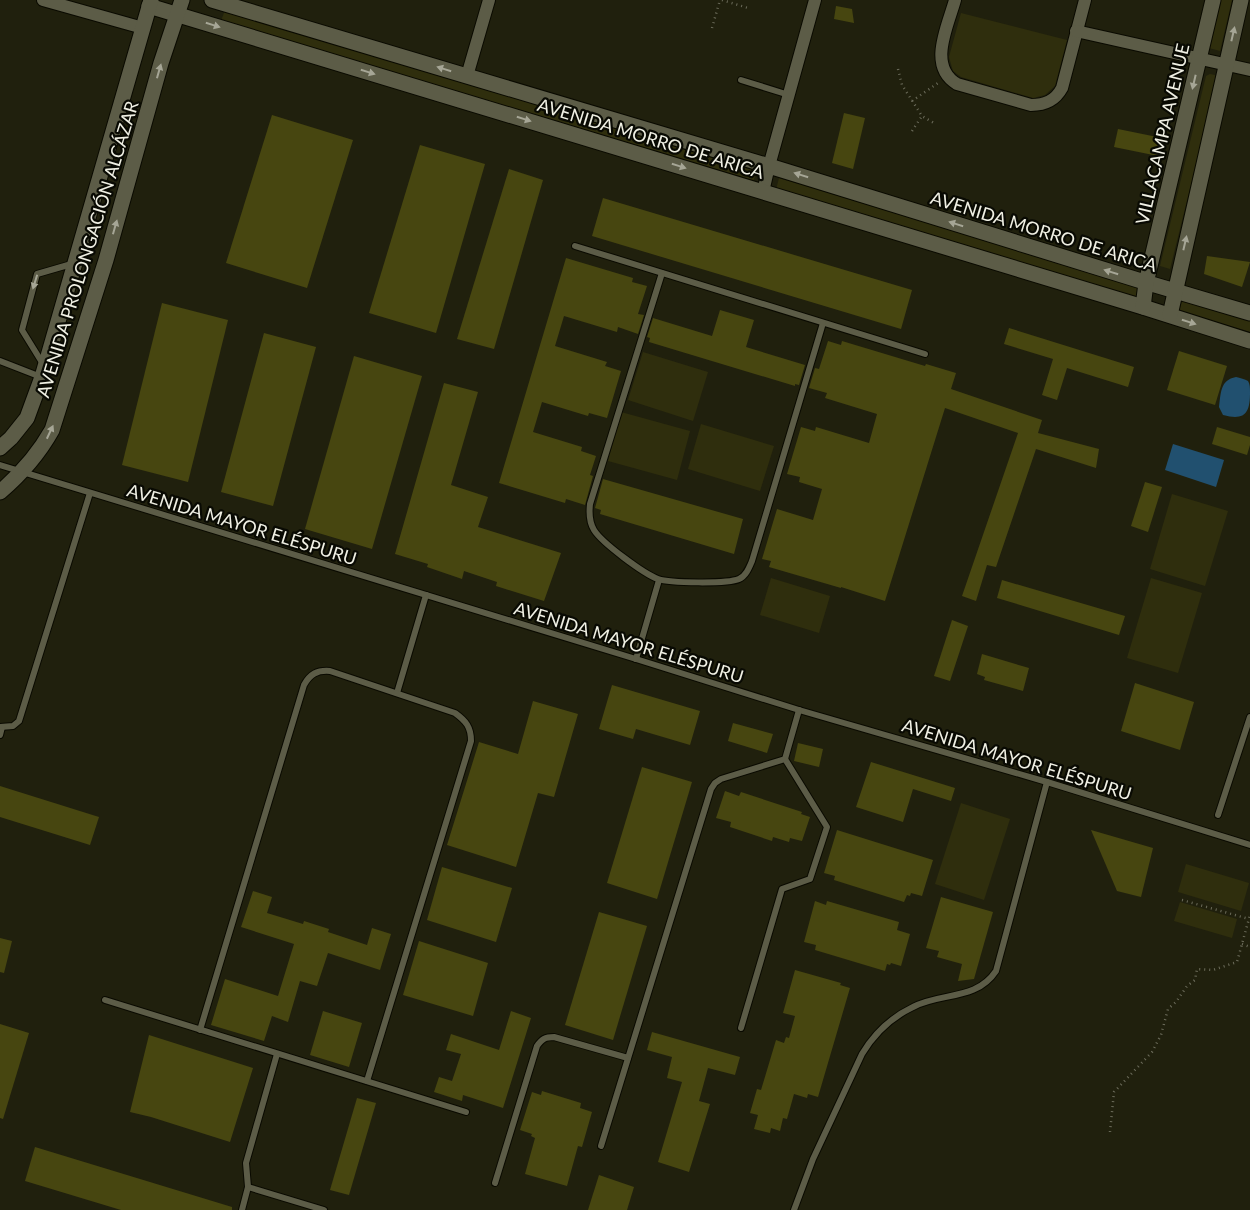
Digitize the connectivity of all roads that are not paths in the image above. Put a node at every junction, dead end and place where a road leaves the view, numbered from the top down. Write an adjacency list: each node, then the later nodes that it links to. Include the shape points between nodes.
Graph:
1 (44, 0): 11 (street)
2 (212, 0): 16 (main road, AVENIDA MORRO DE ARICA, one-way to 2)
3 (489, 0): 16 (street)
4 (815, 0): 18 (street)
5 (956, 0): 12 (street, via 941,52 941,64 948,77 957,84 1031,105 1041,106 1058,96)
6 (1084, 0): 12 (street)
7 (1213, 0): 13 (main road, VILLACAMPA AVENUE)
8 (1241, 0): 14 (main road, one-way to 8)
9 (150, 3): 10 (main road, AVENIDA MORRO DE ARICA); 11 (main road, AVENIDA PROLONGACIÓN ALCÁZAR)
10 (180, 7): 20 (main road, AVENIDA MORRO DE ARICA, one-way to 20); 23 (main road, AVENIDA PROLONGACIÓN ALCÁZAR, one-way to 10)
11 (143, 28): 22 (main road, AVENIDA PROLONGACIÓN ALCÁZAR)
12 (1076, 31): 13 (street)
13 (1200, 59): 14 (street); 25 (main road, VILLACAMPA AVENUE, one-way to 25)
14 (1226, 65): 15 (street); 26 (main road, one-way to 14)
15 (1250, 70)
16 (468, 76): 19 (main road, AVENIDA MORRO DE ARICA)
17 (741, 80): 18 (lane)
18 (789, 95): 19 (street)
19 (769, 166): 20 (street); 25 (main road, AVENIDA MORRO DE ARICA, one-way to 19)
20 (764, 192): 27 (main road, AVENIDA MORRO DE ARICA)
21 (575, 246): 24 (lane)
22 (77, 257): 23 (main road); 34 (main road, AVENIDA PROLONGACIÓN ALCÁZAR); 34 (lane, one-way to 34, via 37,274 22,330)
23 (106, 260): 37 (main road, AVENIDA PROLONGACIÓN ALCÁZAR, one-way to 23, via 52,430)
24 (662, 273): 30 (lane); 40 (lane, via 589,514 600,537 645,573)
25 (1146, 283): 26 (main road, AVENIDA MORRO DE ARICA); 27 (main road, VILLACAMPA AVENUE)
26 (1174, 291): 28 (main road, AVENIDA MORRO DE ARICA); 29 (main road)
27 (1143, 307): 29 (main road, AVENIDA MORRO DE ARICA)
28 (1250, 313)
29 (1170, 316): 31 (main road, AVENIDA MORRO DE ARICA, one-way to 31)
30 (823, 323): 32 (lane); 40 (lane, via 746,573 739,579 728,581)
31 (1250, 341)
32 (924, 354)
33 (0, 361): 34 (lane)
34 (44, 372): 35 (main road, AVENIDA PROLONGACIÓN ALCÁZAR, via 27,418)
35 (0, 448)
36 (0, 465): 37 (lane, AVENIDA MAYOR ELÉSPURU)
37 (22, 472): 38 (main road, AVENIDA PROLONGACIÓN ALCÁZAR); 39 (lane, AVENIDA MAYOR ELÉSPURU)
38 (0, 492)
39 (90, 493): 41 (lane, AVENIDA MAYOR ELÉSPURU); 46 (lane, via 19,721 13,726)
40 (659, 580): 42 (lane)
41 (426, 595): 42 (lane, AVENIDA MAYOR ELÉSPURU); 43 (lane)
42 (636, 659): 44 (lane, AVENIDA MAYOR ELÉSPURU)
43 (397, 693): 54 (lane, via 330,671 320,670 309,676); 57 (lane, via 455,713 465,720 471,731 471,741)
44 (799, 710): 48 (lane); 49 (lane, AVENIDA MAYOR ELÉSPURU)
45 (1250, 717): 50 (lane)
46 (1, 727): 47 (lane)
47 (0, 735)
48 (785, 759): 53 (lane, via 826,826 810,879 782,888); 56 (lane, via 721,780 711,790)
49 (1047, 782): 51 (lane, AVENIDA MAYOR ELÉSPURU); 64 (lane, via 996,971 990,980 972,991 913,1006 869,1042 813,1159)
50 (1218, 815)
51 (1250, 845)
52 (105, 1000): 54 (lane)
53 (741, 1028)
54 (200, 1030): 55 (lane)
55 (277, 1054): 57 (lane); 61 (lane, via 246,1163)
56 (628, 1058): 59 (lane); 60 (lane, via 554,1037 541,1040)
57 (367, 1082): 58 (lane)
58 (466, 1112)
59 (601, 1146)
60 (495, 1182)
61 (248, 1187): 62 (lane); 63 (lane)
62 (242, 1210)
63 (324, 1210)
64 (794, 1210)

